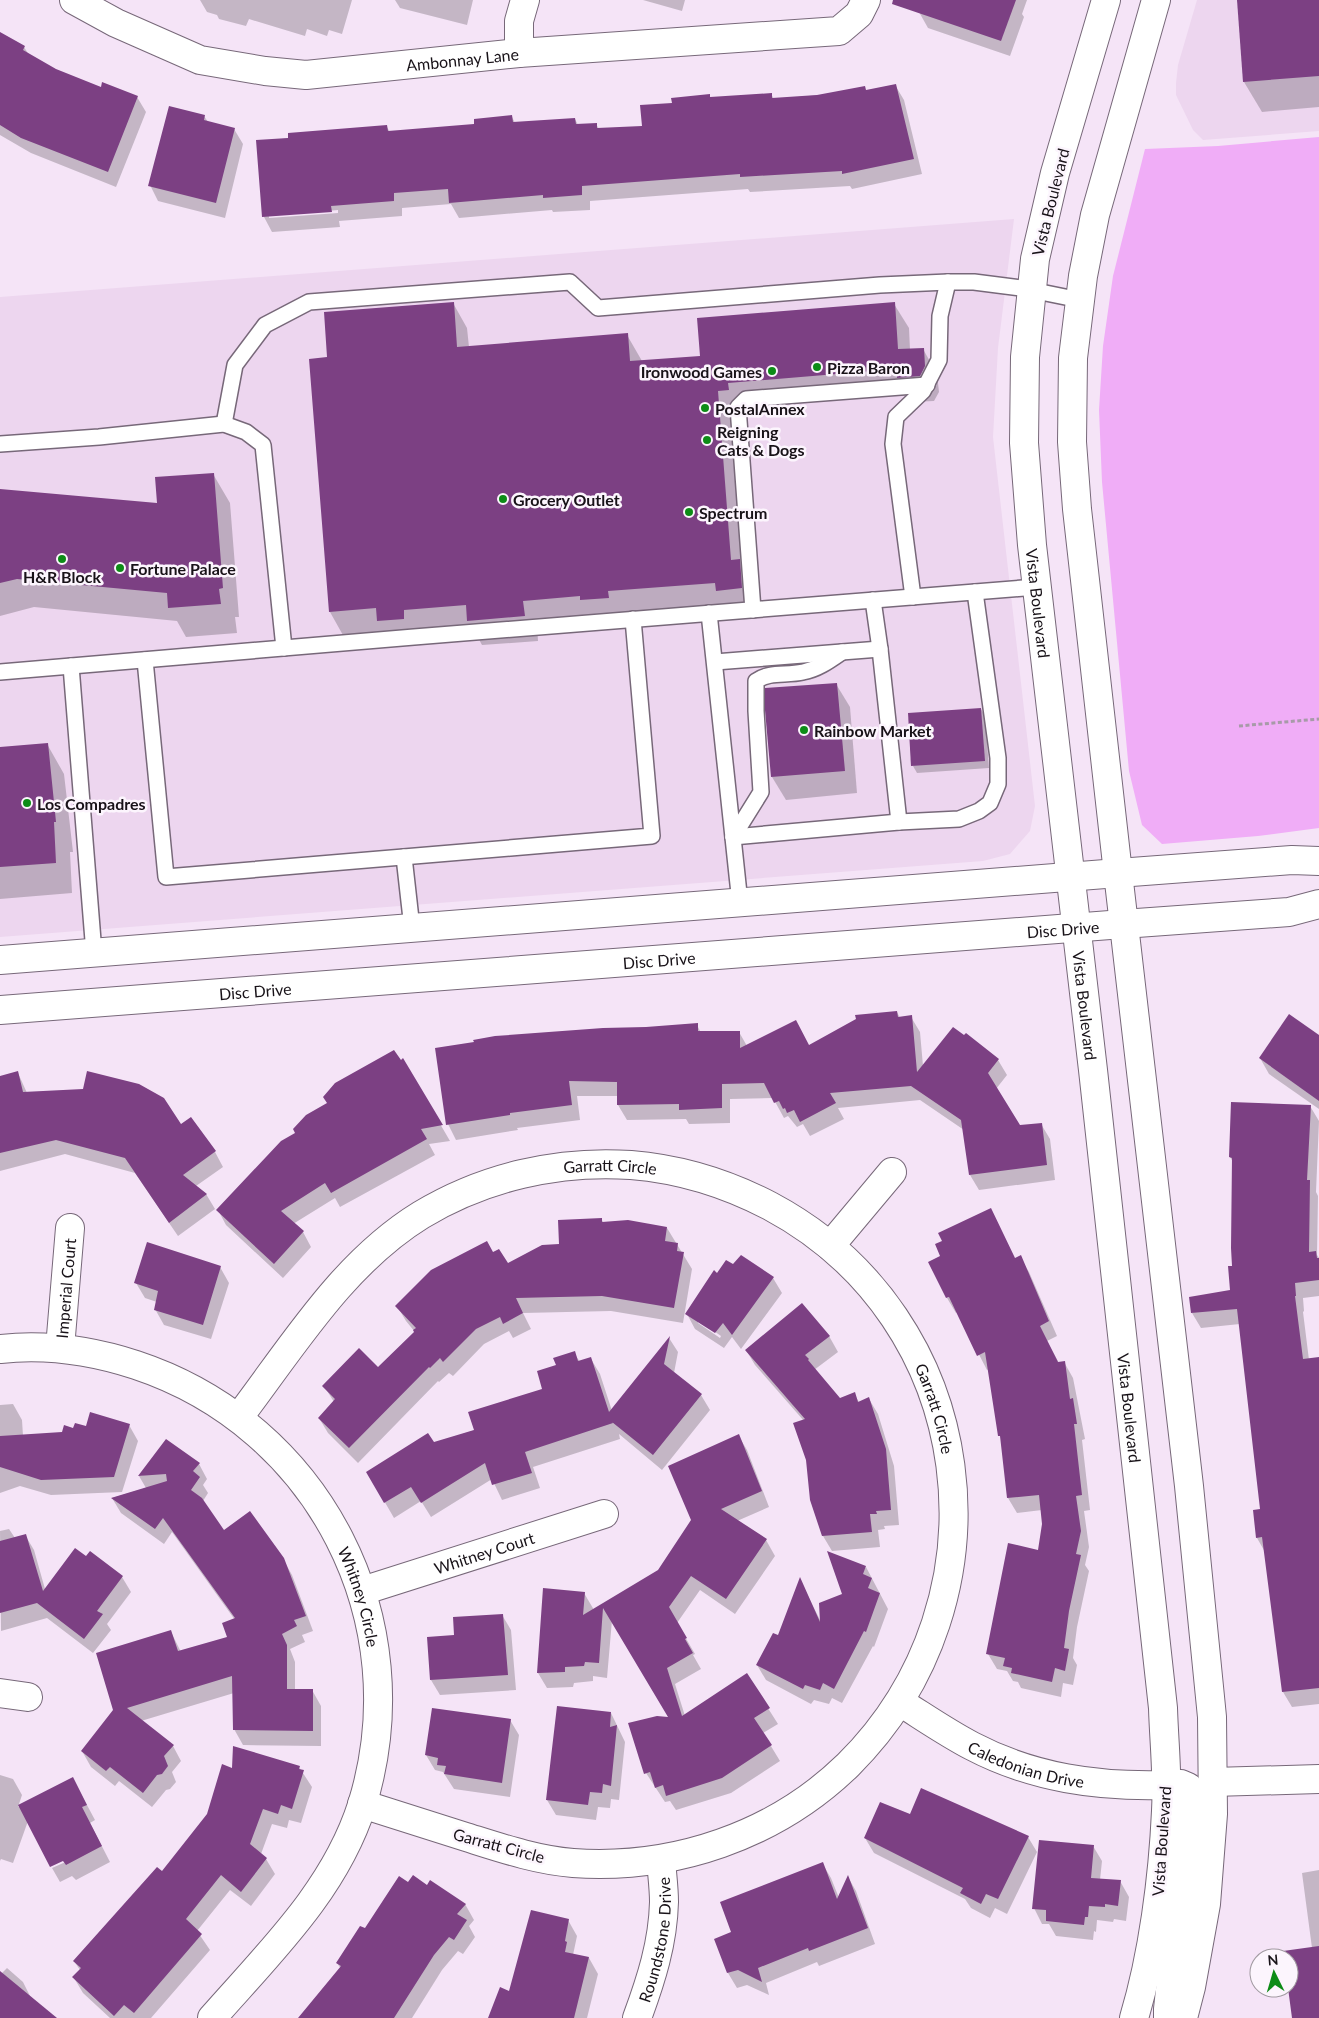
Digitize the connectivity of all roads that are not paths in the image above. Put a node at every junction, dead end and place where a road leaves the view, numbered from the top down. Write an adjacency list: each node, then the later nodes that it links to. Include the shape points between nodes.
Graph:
1 (74, 0): 6 (main road, Ambonnay Lane, via 116,23 200,60 265,72 306,75)
2 (525, 0): 6 (main road, via 519,20)
3 (1106, 0): 8 (main road, Vista Boulevard, via 1055,173)
4 (1156, 0): 9 (main road, via 1095,215)
5 (862, 7): 6 (main road, Ambonnay Lane, via 839,31)
6 (519, 53)
7 (948, 282): 8 (lane); 10 (lane, via 940,316 939,360); 11 (lane, via 598,308 570,282 309,302 265,325 235,365)
8 (1032, 291): 9 (lane); 13 (main road, Vista Boulevard, via 1025,357 1024,443)
9 (1080, 300): 31 (main road, via 1073,358 1072,442)
10 (927, 385): 15 (lane, via 896,417 893,444); 17 (lane, via 746,399 738,407)
11 (224, 424): 12 (lane); 20 (lane, via 246,432 263,445)
12 (0, 444)
13 (1036, 587): 14 (lane); 32 (main road, Vista Boulevard)
14 (975, 592): 15 (lane); 27 (lane, via 998,758 998,784 990,802 979,811 959,819)
15 (913, 597): 16 (lane)
16 (873, 600): 17 (lane); 21 (lane)
17 (753, 610): 18 (lane)
18 (709, 613): 19 (lane); 24 (lane)
19 (633, 619): 20 (lane); 29 (lane, via 652,836)
20 (284, 648): 23 (lane)
21 (880, 649): 22 (lane); 27 (lane)
22 (842, 652): 24 (lane); 28 (lane, via 822,666 802,672 765,675 756,681 761,792)
23 (145, 660): 25 (lane); 29 (lane, via 166,877)
24 (714, 662): 28 (lane)
25 (71, 666): 26 (lane); 38 (lane)
26 (0, 672)
27 (899, 822): 28 (lane)
28 (733, 837): 33 (lane)
29 (404, 856): 37 (lane)
30 (1319, 861): 31 (main road, via 1292,860)
31 (1118, 873): 32 (main road); 35 (main road)
32 (1071, 877): 33 (main road); 36 (main road, Vista Boulevard)
33 (740, 903): 37 (main road)
34 (1319, 904): 35 (main road, Disc Drive, via 1289,912)
35 (1124, 924): 36 (main road, Disc Drive); 53 (main road, via 1197,1561 1212,1717)
36 (1077, 927): 40 (main road, Disc Drive); 54 (main road, Vista Boulevard, via 1162,1699)
37 (412, 928): 38 (main road)
38 (94, 953): 39 (main road)
39 (0, 960)
40 (0, 1010)
41 (892, 1172): 43 (main road)
42 (70, 1228): 44 (main road, Imperial Court)
43 (830, 1246): 46 (main road, Garratt Circle, via 790,1217 745,1193 664,1169 606,1164 560,1166 512,1176 465,1193 420,1216 379,1246 324,1303); 51 (main road, Garratt Circle, via 858,1272 891,1313 916,1354 936,1402 949,1452 954,1504 952,1556 942,1607 924,1658)
44 (60, 1348): 45 (main road, Whitney Circle); 46 (main road, Whitney Circle, via 113,1357 158,1372 198,1391)
45 (0, 1349)
46 (239, 1417): 48 (main road, Whitney Circle, via 288,1462 318,1501 344,1545)
47 (604, 1514): 48 (main road, Whitney Court)
48 (362, 1591): 55 (main road, Whitney Circle, via 375,1650 378,1702 374,1755)
49 (0, 1693): 50 (main road)
50 (28, 1697)
51 (900, 1702): 54 (main road, Caledonian Drive, via 972,1746 1017,1766 1062,1778 1112,1785); 56 (main road, Garratt Circle, via 867,1745 830,1782 791,1810 751,1832 708,1848)
52 (1319, 1779): 53 (main road)
53 (1213, 1782): 61 (main road, via 1214,1814 1206,1904)
54 (1166, 1785): 59 (main road, Vista Boulevard, via 1162,1864 1152,1939); 60 (main road, Caledonian Drive, via 1182,1784 1189,1790)
55 (362, 1804): 56 (main road, Garratt Circle, via 521,1854 569,1862 618,1864); 57 (main road, Whitney Circle, via 354,1828 332,1871 306,1910)
56 (660, 1860): 58 (main road, Roundstone Drive, via 664,1902 660,1943)
57 (212, 2018)
58 (637, 2018)
59 (1134, 2018)
60 (1168, 2018)
61 (1183, 2018)

